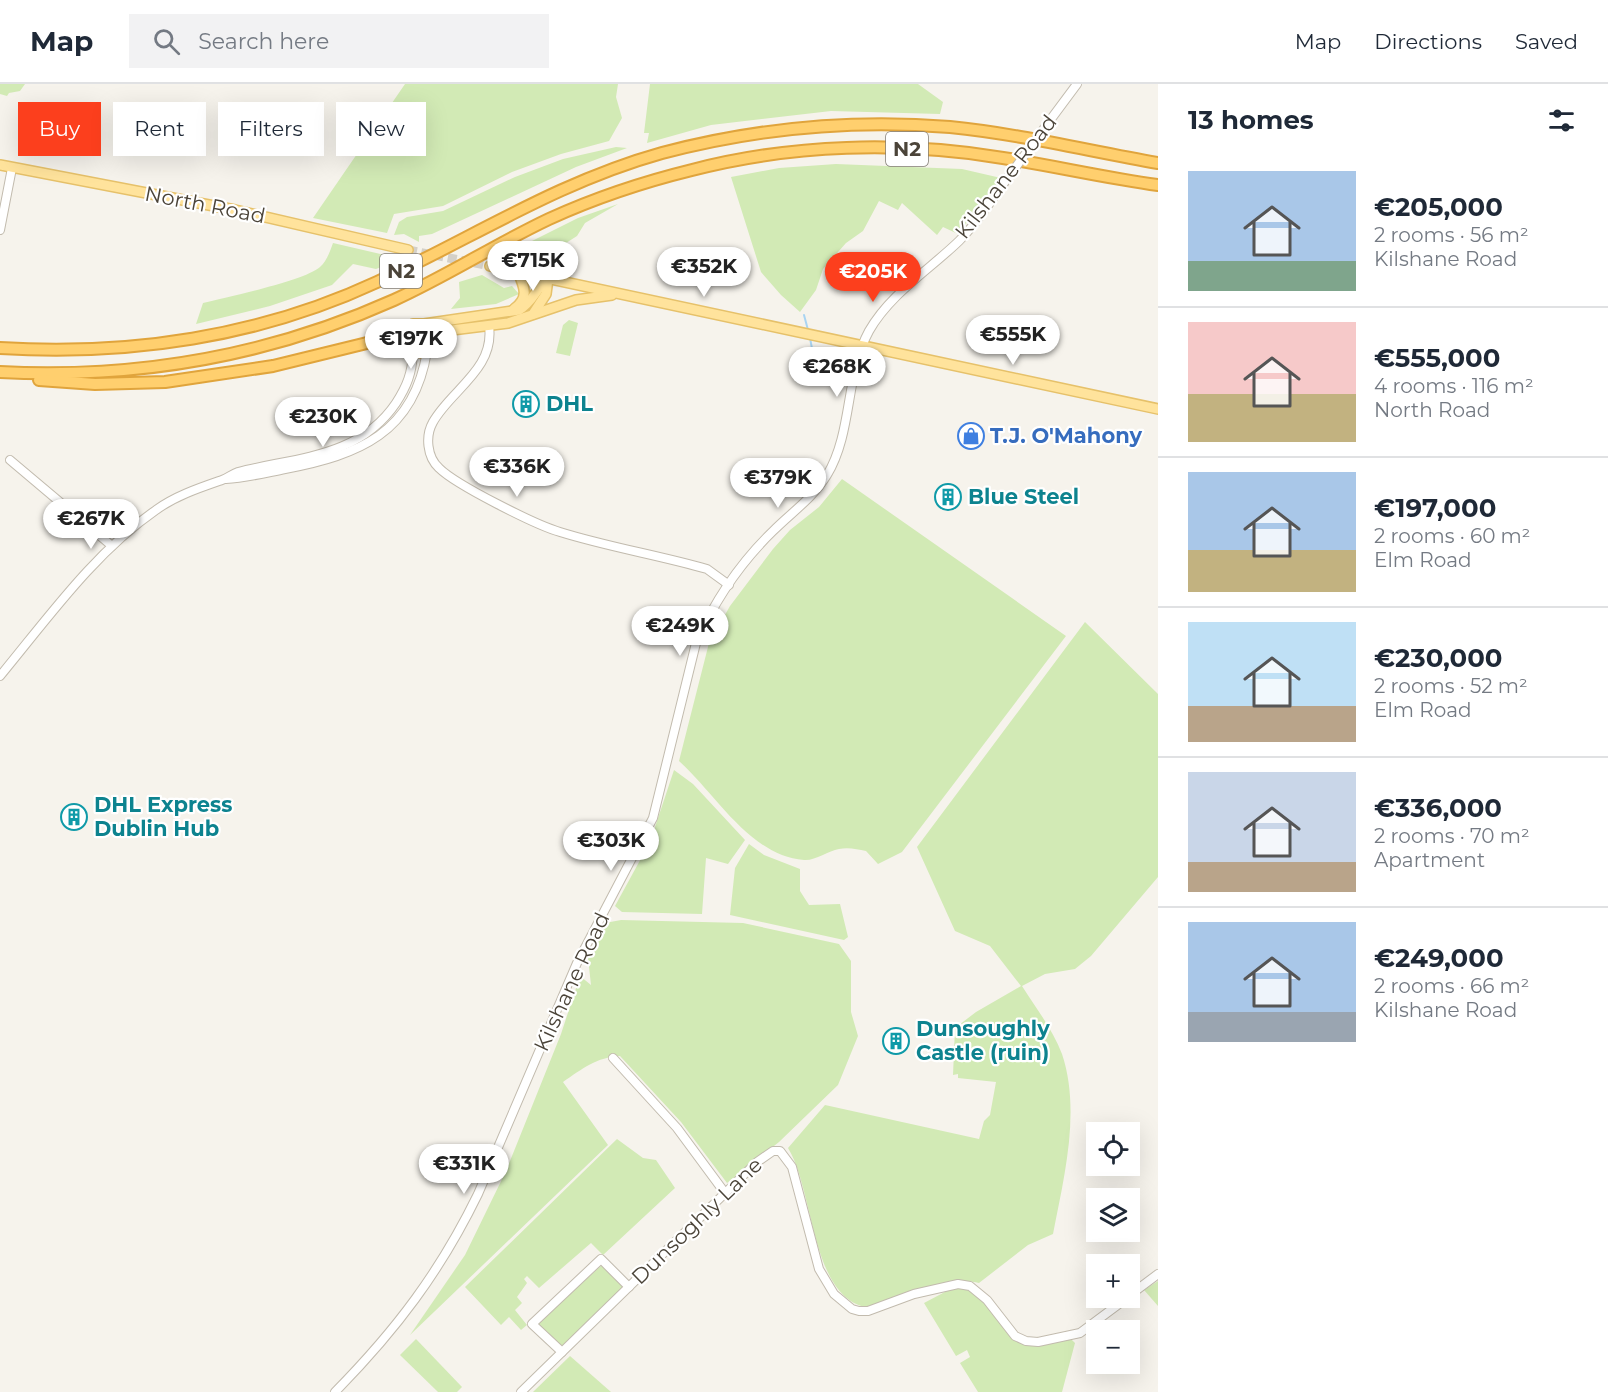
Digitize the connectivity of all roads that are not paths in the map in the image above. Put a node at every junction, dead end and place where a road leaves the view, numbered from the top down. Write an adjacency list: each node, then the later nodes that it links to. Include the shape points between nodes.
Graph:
1 (1077, 84): 17 (street, Kilshane Road, bridge, via 961,239 893,300 878,317)
2 (1158, 163): 19 (highway, N2, via 953,128 860,123 764,132 660,154 568,186 374,284 273,321 128,348)
3 (0, 165): 4 (main road, North Road)
4 (12, 168): 6 (street); 8 (main road, North Road, via 245,212)
5 (1158, 185): 21 (highway, N2, via 940,150 817,149 734,160 592,201 397,299 282,342 208,360 140,370)
6 (1, 214): 7 (street)
7 (0, 230)
8 (408, 250)
9 (490, 266): 10 (main road)
10 (518, 272): 11 (main road); 13 (main road, via 526,290 524,298)
11 (548, 279): 12 (main road); 13 (main road, via 525,306); 14 (main road, via 546,294)
12 (618, 293): 14 (main road, via 576,300); 17 (main road)
13 (509, 312): 15 (main road)
14 (532, 315): 16 (main road)
15 (424, 324): 18 (main road, via 431,331); 20 (main road, via 413,324 405,330 403,340)
16 (489, 326): 18 (main road, via 452,330); 27 (street, via 490,339 478,369 428,433 428,446 437,467 543,526 707,569)
17 (863, 346): 23 (main road); 27 (street, Kilshane Road, via 840,442 827,475 808,501 759,546)
18 (430, 347): 20 (main road); 25 (street, via 416,394 399,418 381,434 360,447 317,463)
19 (0, 348)
20 (410, 351): 22 (highway, via 390,343 367,343 273,366 165,382 95,384); 25 (street, via 412,369 406,387 377,426 358,440 334,452 235,473)
21 (0, 372)
22 (0, 378)
23 (1158, 408)
24 (10, 460): 26 (street)
25 (224, 479): 26 (street, via 158,508)
26 (112, 546): 28 (street)
27 (729, 585): 36 (street, Kilshane Road, via 707,618 696,644 648,829 577,963 461,1229 422,1293 388,1337)
28 (0, 675)
29 (613, 1058): 30 (street, via 677,1128)
30 (725, 1193): 32 (street, Dunsoghly Lane); 34 (street, Dunsoghly Lane, via 766,1155 780,1151 785,1155 792,1167 819,1269 834,1294 852,1309 868,1311 914,1294 958,1284 970,1286 987,1300 1015,1336 1038,1342 1080,1333)
31 (1158, 1274): 33 (street, Dunsoghly Lane)
32 (629, 1287): 35 (street, Dunsoghly Lane); 35 (street, via 601,1259 532,1324)
33 (1140, 1287)
34 (1112, 1308)
35 (562, 1352): 37 (street, Dunsoghly Lane)
36 (335, 1392)
37 (521, 1392)

